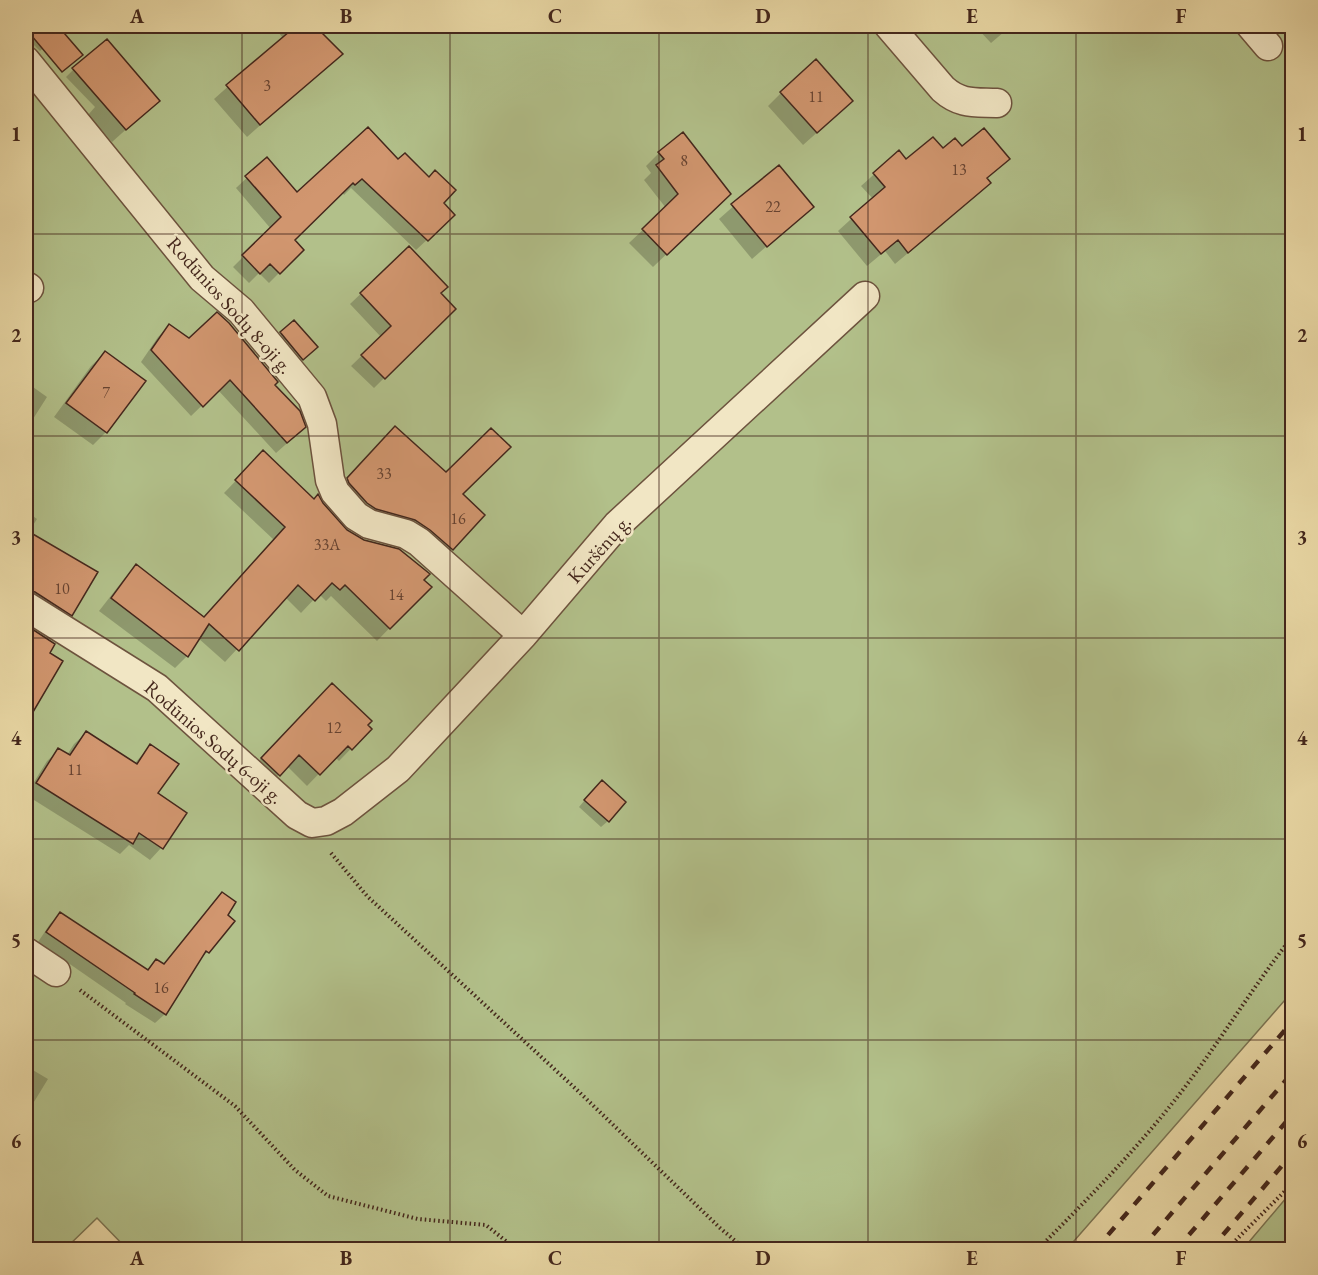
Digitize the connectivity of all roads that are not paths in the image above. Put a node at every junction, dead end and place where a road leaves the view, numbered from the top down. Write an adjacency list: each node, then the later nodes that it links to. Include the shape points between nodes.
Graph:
1 (889, 26): 3 (street, via 953,98)
2 (26, 61): 6 (street, Rodūnios Sodų 8-oji g., via 202,278 241,311 312,396 322,424 335,492 356,516 369,524 406,534 419,542)
3 (997, 103)
4 (865, 296): 6 (street, Kuršėnų g., via 617,525)
5 (26, 606): 7 (street, Rodūnios Sodų 6-oji g., via 157,688 297,815 312,823)
6 (523, 635): 7 (street, Kuršėnų g., via 398,769)
7 (343, 812)
8 (26, 952): 9 (street)
9 (56, 972)

